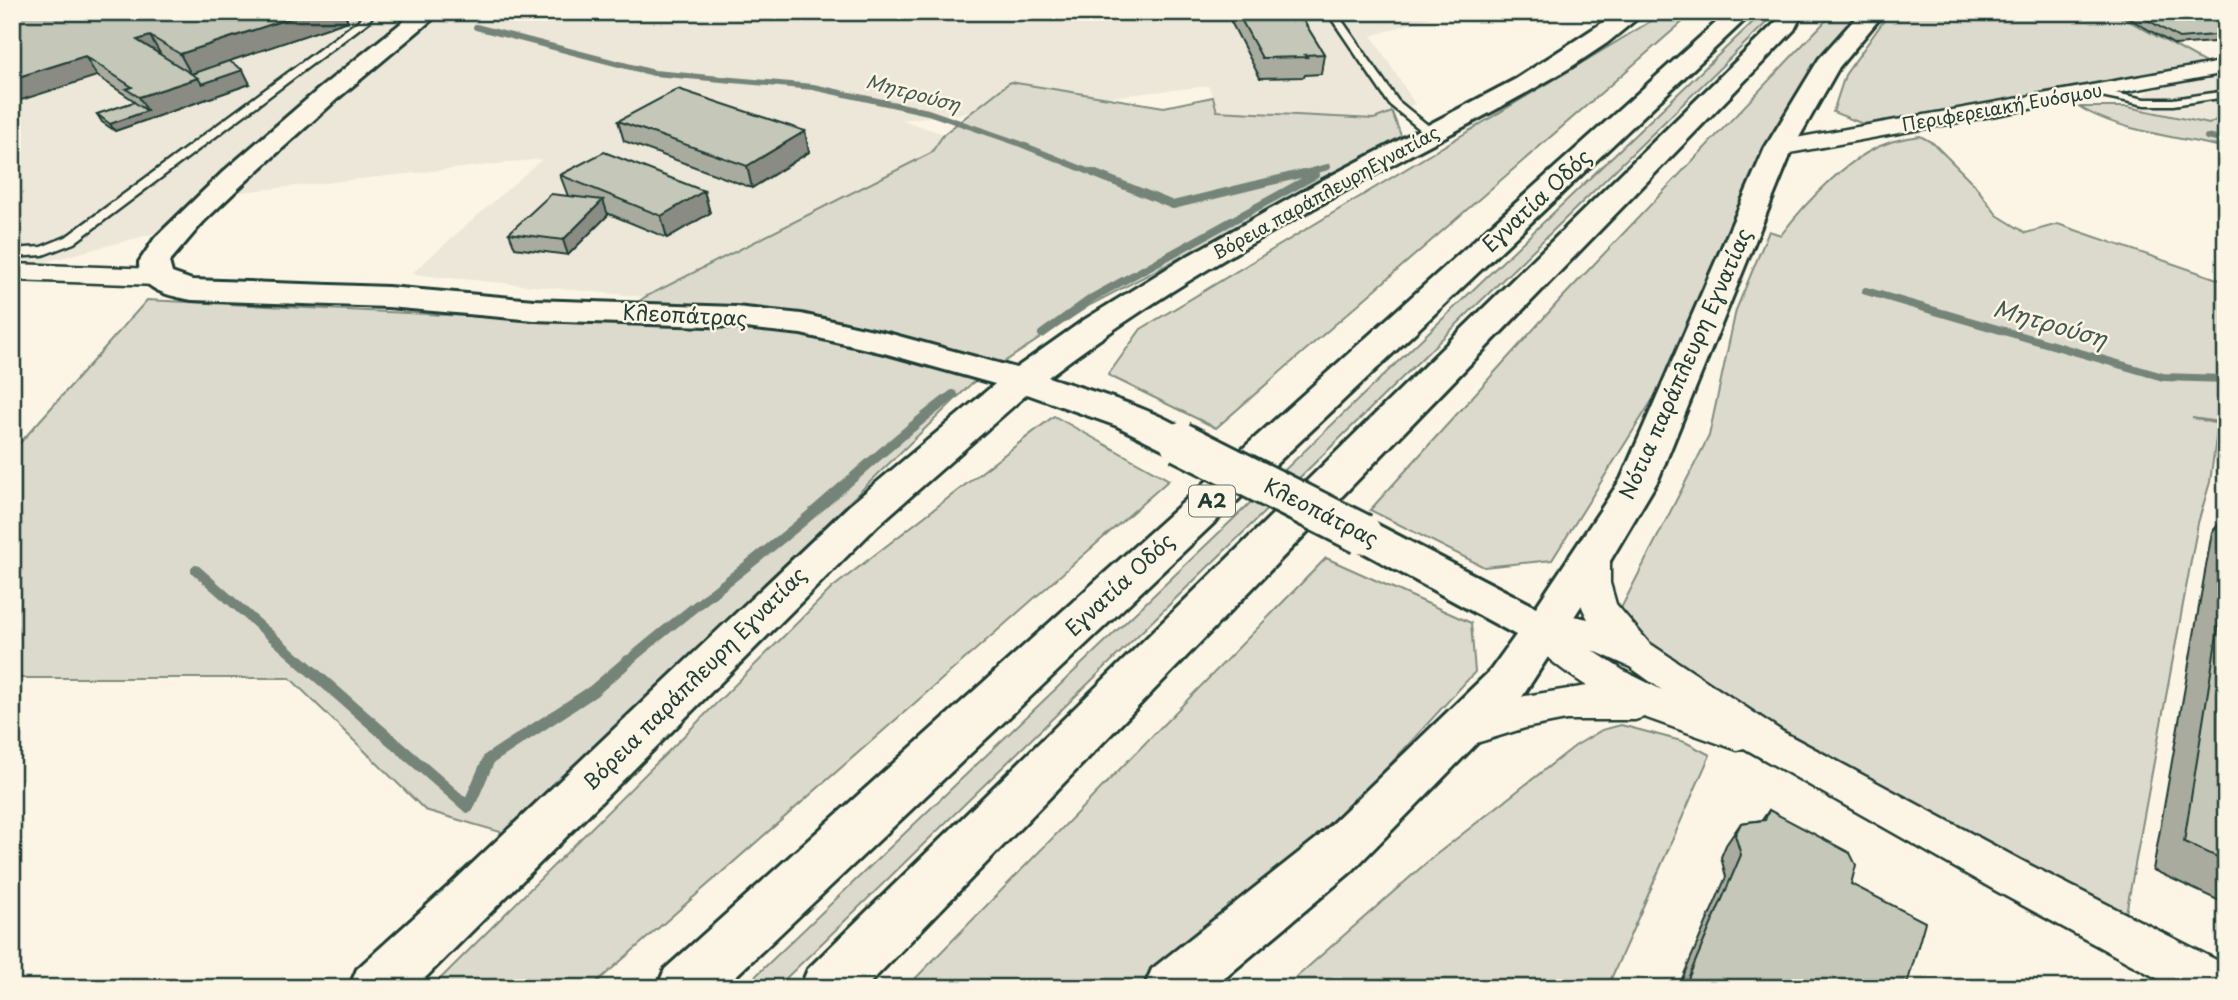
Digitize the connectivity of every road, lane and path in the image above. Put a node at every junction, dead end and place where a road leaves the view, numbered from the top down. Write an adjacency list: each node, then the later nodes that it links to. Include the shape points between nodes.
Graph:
1 (371, 12): 13 (lane, via 70,240 43,251)
2 (430, 12): 15 (main road, via 183,225 155,259)
3 (1331, 12): 11 (lane, via 1394,103)
4 (1634, 12): 11 (main road, Βόρεια παράπλευρηΕγνατίας, via 1552,67)
5 (1742, 12): 24 (main road, Εγνατία Οδός / Α2)
6 (1792, 12): 25 (main road, via 1786,25)
7 (1874, 12): 12 (main road, Νότια παράπλευρη Εγνατίας, via 1828,64)
8 (2226, 67): 9 (street, Περιφερειακή Ευόσμου)
9 (2095, 92): 10 (lane, via 2145,102); 12 (street, Περιφερειακή Ευόσμου)
10 (2226, 94)
11 (1431, 133): 16 (main road, Βόρεια παράπλευρηΕγνατίας, via 1160,287 1062,350)
12 (1779, 148): 17 (main road, Νότια παράπλευρη Εγνατίας, via 1639,480)
13 (12, 253)
14 (12, 271): 15 (street)
15 (158, 277): 16 (main road, Κλεοπάτρας, via 174,288 192,290 342,294 534,310 770,320 891,344)
16 (1024, 381): 18 (main road, Κλεοπάτρας, bridge, via 1080,398 1180,442); 23 (main road, Βόρεια παράπλευρη Εγνατίας, via 864,515)
17 (1593, 556): 18 (main road, Νότια παράπλευρη Εγνατίας); 19 (street, via 1590,580 1598,606 1616,632)
18 (1542, 629): 19 (street, via 1593,634); 20 (street, via 1602,679); 21 (main road, Νότια παράπλευρη Εγνατίας, via 1506,684)
19 (1643, 657): 22 (street)
20 (1657, 706): 21 (street, via 1602,700 1550,704); 22 (street)
21 (1457, 733): 26 (main road, Νότια παράπλευρη Εγνατίας, via 1334,855)
22 (1769, 744): 27 (street)
23 (376, 988)
24 (684, 988)
25 (827, 988)
26 (1171, 988)
27 (2222, 988)

